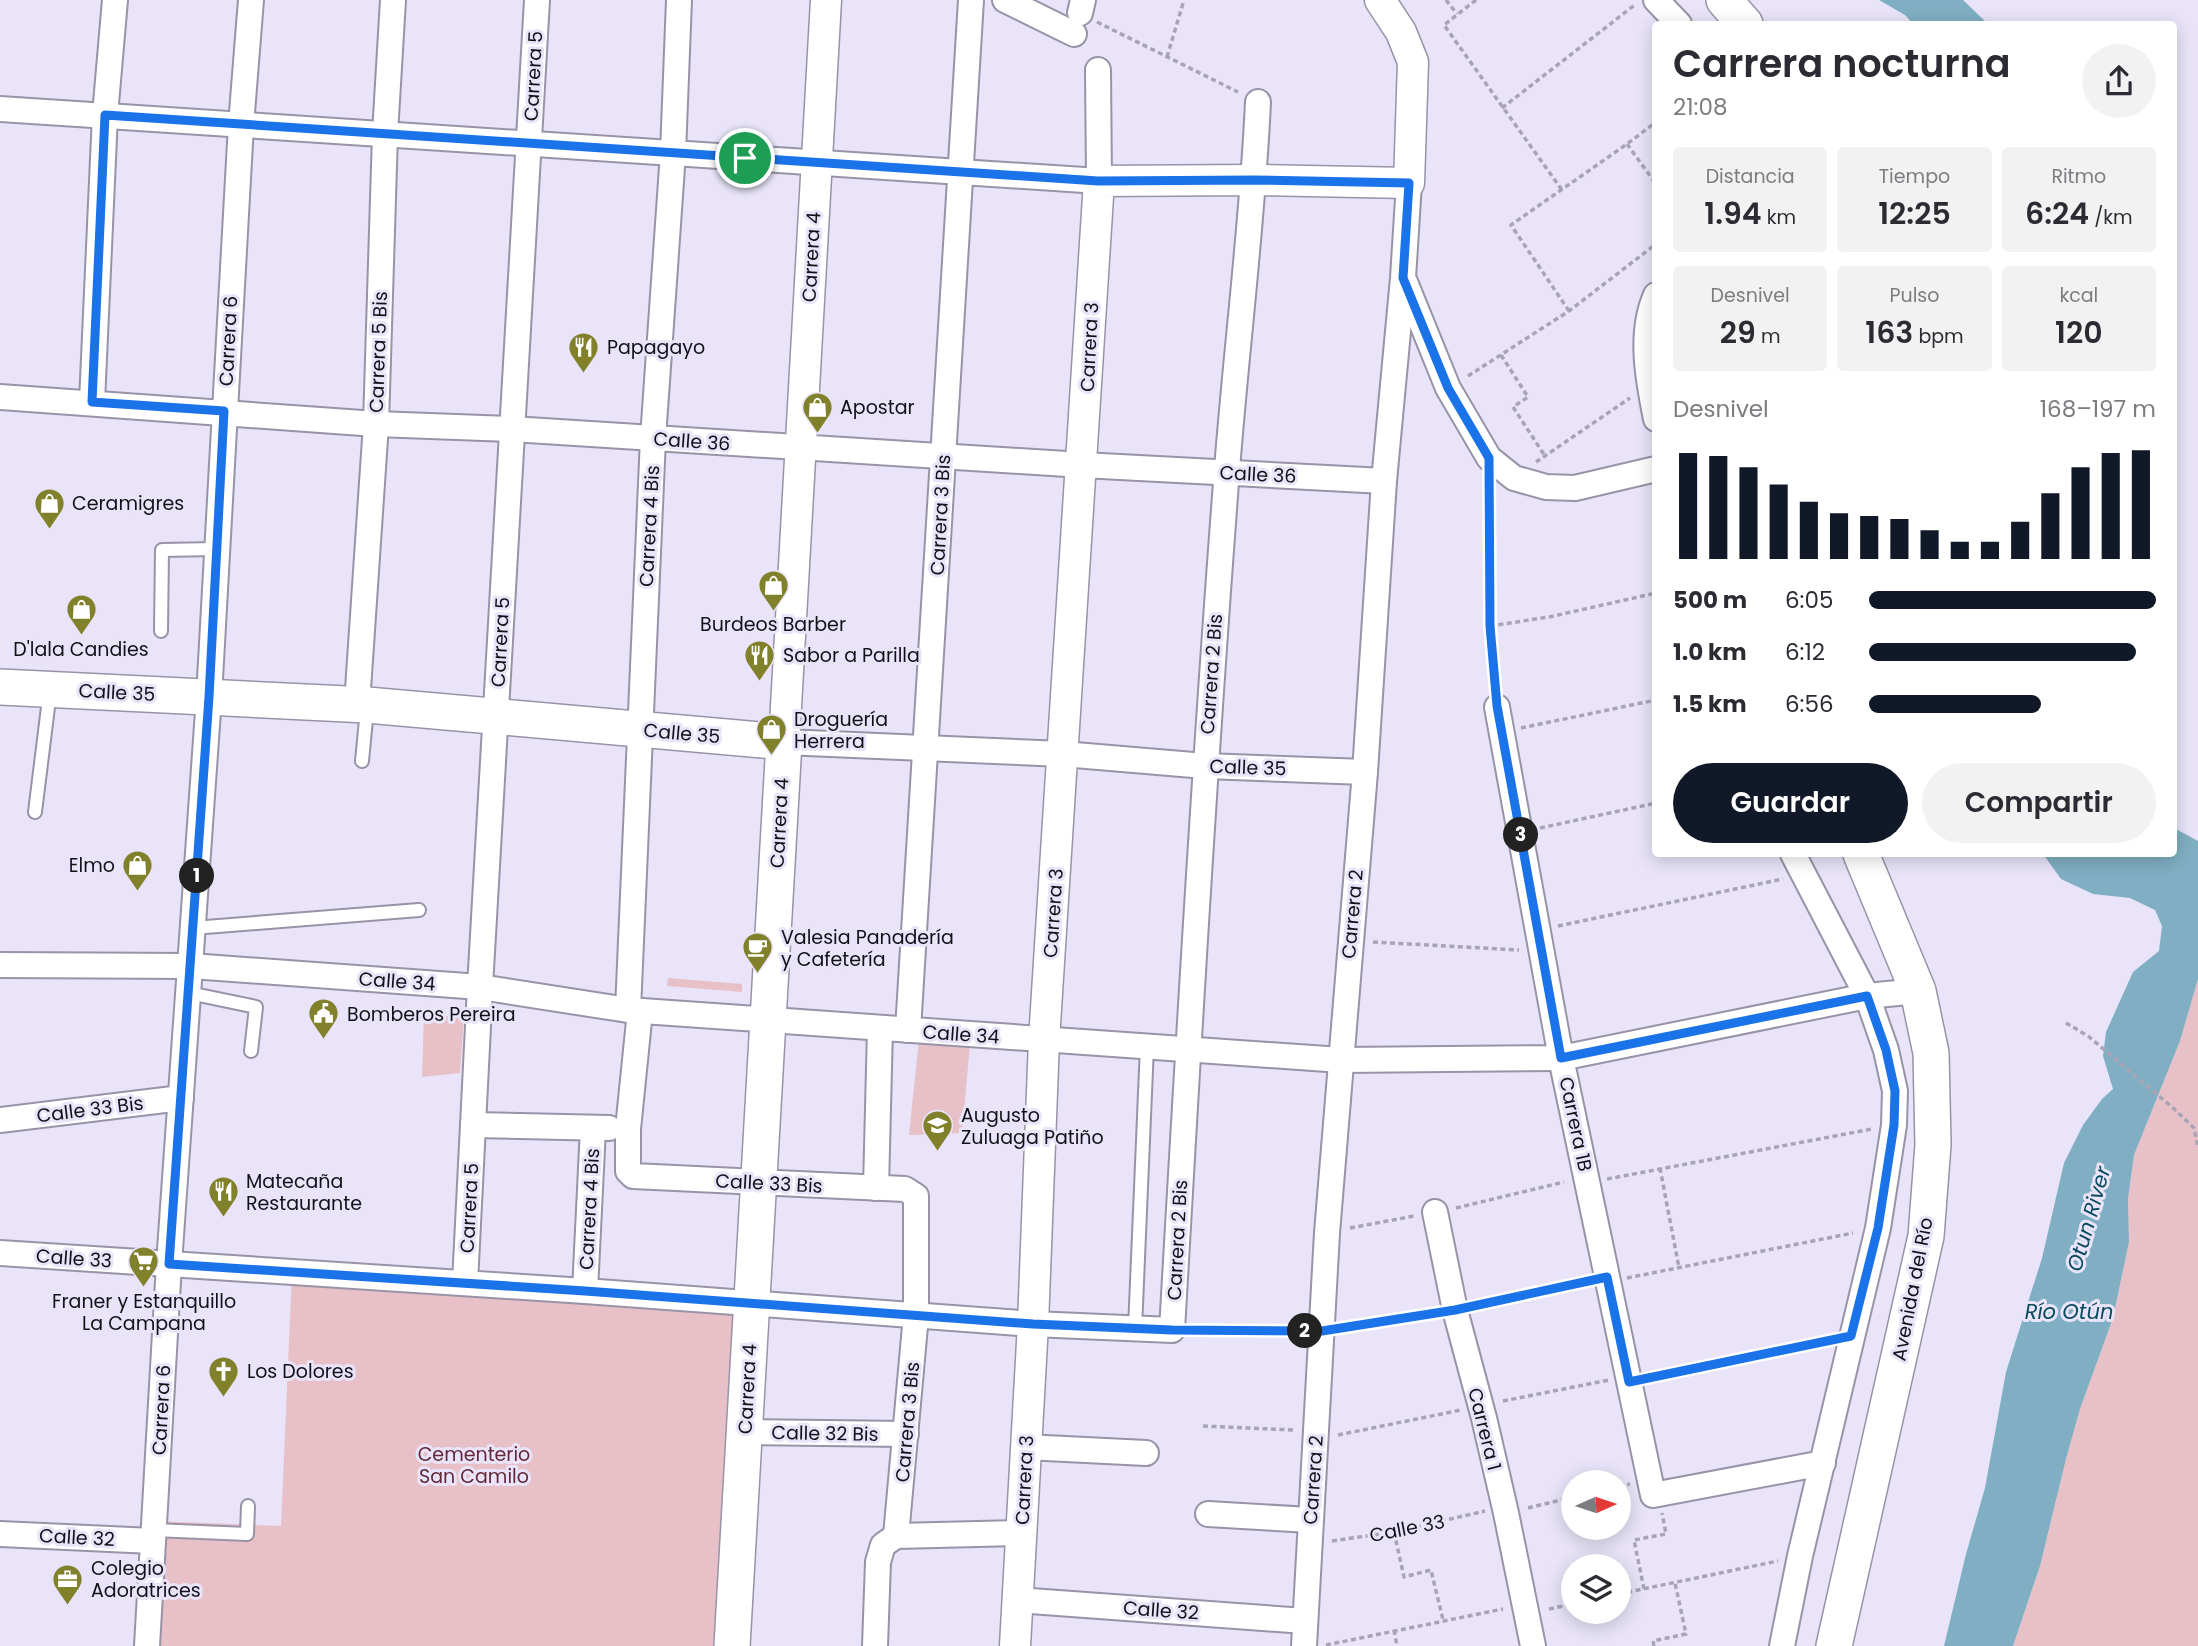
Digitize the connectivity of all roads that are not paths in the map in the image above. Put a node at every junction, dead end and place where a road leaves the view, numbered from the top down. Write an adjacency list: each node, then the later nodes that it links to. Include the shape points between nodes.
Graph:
1 (115, 0): 19 (street)
2 (251, 0): 20 (street, Carrera 6)
3 (393, 0): 21 (street, Carrera 5 Bis)
4 (537, 0): 22 (street, Carrera 5)
5 (660, 0): 12 (street)
6 (826, 0): 24 (street, Carrera 4)
7 (971, 0): 25 (street, Carrera 3 Bis)
8 (1005, 0): 13 (street)
9 (1380, 0): 28 (street, via 1401,32 1413,62)
10 (1656, 0): 14 (street)
11 (1724, 0): 15 (main road)
12 (678, 10): 23 (street, Carrera 4 Bis)
13 (1079, 16)
14 (1676, 21)
15 (1742, 21)
16 (1098, 70): 27 (street)
17 (1258, 102): 26 (street, Carrera 2 Bis)
18 (0, 109): 19 (street)
19 (105, 115): 20 (street); 33 (street)
20 (241, 125): 21 (street); 34 (street, Carrera 6)
21 (384, 134): 22 (street); 35 (street, Carrera 5 Bis)
22 (529, 144): 23 (street); 36 (street, Carrera 5)
23 (673, 153): 24 (street); 37 (street, Carrera 4 Bis)
24 (817, 163): 25 (street); 38 (street, Carrera 4)
25 (960, 172): 27 (street); 39 (street, Carrera 3 Bis)
26 (1255, 180): 27 (street); 28 (street); 42 (street, Carrera 2 Bis)
27 (1098, 181): 40 (street, Carrera 3)
28 (1409, 183): 29 (street, Carrera 2)
29 (1403, 278): 41 (street, via 1448,388 1489,458 1514,478 1546,487 1575,488); 43 (street, Carrera 2)
30 (1652, 304): 31 (street, via 1646,336)
31 (1652, 396)
32 (0, 397): 33 (street, Calle 36)
33 (92, 402): 34 (street, Calle 36)
34 (224, 411): 35 (street, Calle 36); 44 (street, Carrera 6)
35 (376, 424): 36 (street, Calle 36); 49 (street, Carrera 5 Bis)
36 (512, 429): 37 (street, Calle 36); 51 (street, Carrera 5)
37 (653, 438): 38 (street, Calle 36); 52 (street, Carrera 4 Bis)
38 (801, 447): 39 (street, Calle 36); 53 (street, Carrera 4)
39 (943, 456): 40 (street, Calle 36); 54 (street, Carrera 3 Bis)
40 (1082, 465): 42 (street, Calle 36); 55 (street, Carrera 3)
41 (1652, 470)
42 (1226, 472): 43 (street, Calle 36); 57 (street, Carrera 2 Bis)
43 (1384, 481): 58 (street, Carrera 2)
44 (216, 549): 45 (lane, via 162,550); 48 (street, Carrera 6)
45 (160, 631)
46 (0, 687): 47 (main road, Calle 35)
47 (50, 689): 48 (main road, Calle 35); 59 (lane)
48 (209, 697): 49 (main road, Calle 35); 63 (street, Carrera 6)
49 (362, 704): 51 (main road, Calle 35); 56 (lane)
50 (1497, 706): 78 (street, Carrera 1B)
51 (496, 715): 52 (main road, Calle 35); 66 (street, Carrera 5)
52 (639, 729): 53 (main road, Calle 35); 70 (street, Carrera 4 Bis)
53 (784, 741): 54 (street, Calle 35); 71 (main road, Carrera 4)
54 (926, 748): 55 (street, Calle 35); 73 (street, Carrera 3 Bis)
55 (1063, 754): 57 (street, Calle 35); 74 (street, Carrera 3)
56 (362, 761)
57 (1205, 766): 58 (street, Calle 35); 76 (street, Carrera 2 Bis)
58 (1365, 772): 79 (street, Carrera 2)
59 (35, 812)
60 (1862, 857): 67 (main road, Avenida del Río)
61 (1799, 864): 69 (street)
62 (419, 910): 63 (lane)
63 (193, 928): 65 (street, Carrera 6)
64 (0, 965): 65 (street, Calle 34)
65 (191, 966): 66 (street, Calle 34); 68 (street, Carrera 6)
66 (480, 987): 70 (street, Calle 34); 82 (street, Carrera 5)
67 (1919, 991): 69 (street, Calle 34); 119 (main road, Avenida del Río, via 1931,1054 1933,1144 1926,1236)
68 (189, 993): 77 (lane, via 256,1007); 80 (street, Carrera 6)
69 (1867, 996): 78 (street, Calle 34); 102 (street, via 1895,1091 1894,1125 1878,1228)
70 (634, 1011): 71 (street, Calle 34); 84 (street)
71 (768, 1020): 72 (street, Calle 34); 85 (main road, Carrera 4)
72 (880, 1028): 73 (street, Calle 34); 86 (street)
73 (908, 1030): 74 (street, Calle 34)
74 (1044, 1040): 75 (street, Calle 34); 95 (street, Carrera 3)
75 (1147, 1046): 76 (street, Calle 34); 96 (lane)
76 (1188, 1050): 79 (street, Calle 34); 97 (street, Carrera 2 Bis)
77 (251, 1051)
78 (1561, 1058): 79 (street, Calle 34); 102 (street, Carrera 1B, via 1655,1495)
79 (1341, 1060): 105 (street, Carrera 2)
80 (181, 1098): 81 (street, Calle 33 Bis); 90 (street, Carrera 6)
81 (0, 1120)
82 (473, 1125): 83 (street); 91 (street, Carrera 5)
83 (593, 1128): 84 (street); 92 (street, Carrera 4 Bis)
84 (628, 1129): 85 (street, Calle 33 Bis, via 628,1171 633,1176)
85 (759, 1183): 86 (street, Calle 33 Bis); 93 (main road, Carrera 4)
86 (876, 1188): 87 (street, Calle 33 Bis)
87 (913, 1193): 94 (street, Carrera 3 Bis, via 917,1203)
88 (1435, 1212): 117 (street, Carrera 1)
89 (0, 1253): 90 (street, Calle 33)
90 (169, 1264): 91 (street, Calle 33); 108 (street, Carrera 6)
91 (465, 1283): 92 (street, Calle 33)
92 (585, 1291): 93 (street, Calle 33)
93 (752, 1305): 94 (street, Calle 33); 98 (main road, Carrera 4)
94 (916, 1315): 95 (street, Calle 33); 99 (street, Carrera 3 Bis)
95 (1033, 1324): 96 (street, Calle 33); 100 (street, Carrera 3)
96 (1135, 1329): 97 (street, Calle 33)
97 (1172, 1330)
98 (744, 1432): 99 (street, Calle 32 Bis); 113 (main road, Carrera 4)
99 (906, 1434): 109 (street, Carrera 3 Bis)
100 (1026, 1447): 101 (street); 106 (street, Carrera 3)
101 (1146, 1453)
102 (1823, 1463): 118 (street)
103 (248, 1506): 108 (lane, via 247,1534)
104 (1208, 1514): 105 (street)
105 (1310, 1520): 111 (street, Carrera 2)
106 (1022, 1533): 109 (street); 110 (street, Carrera 3)
107 (0, 1534): 108 (street, Calle 32)
108 (153, 1535): 112 (street, Carrera 6)
109 (896, 1536): 114 (street, Carrera 3 Bis, via 883,1545 878,1562)
110 (1017, 1600): 111 (street, Calle 32); 115 (street, Carrera 3)
111 (1305, 1621): 116 (street, Carrera 2)
112 (147, 1646)
113 (732, 1646)
114 (875, 1646)
115 (1015, 1646)
116 (1304, 1646)
117 (1533, 1646)
118 (1782, 1646)
119 (1834, 1646)

